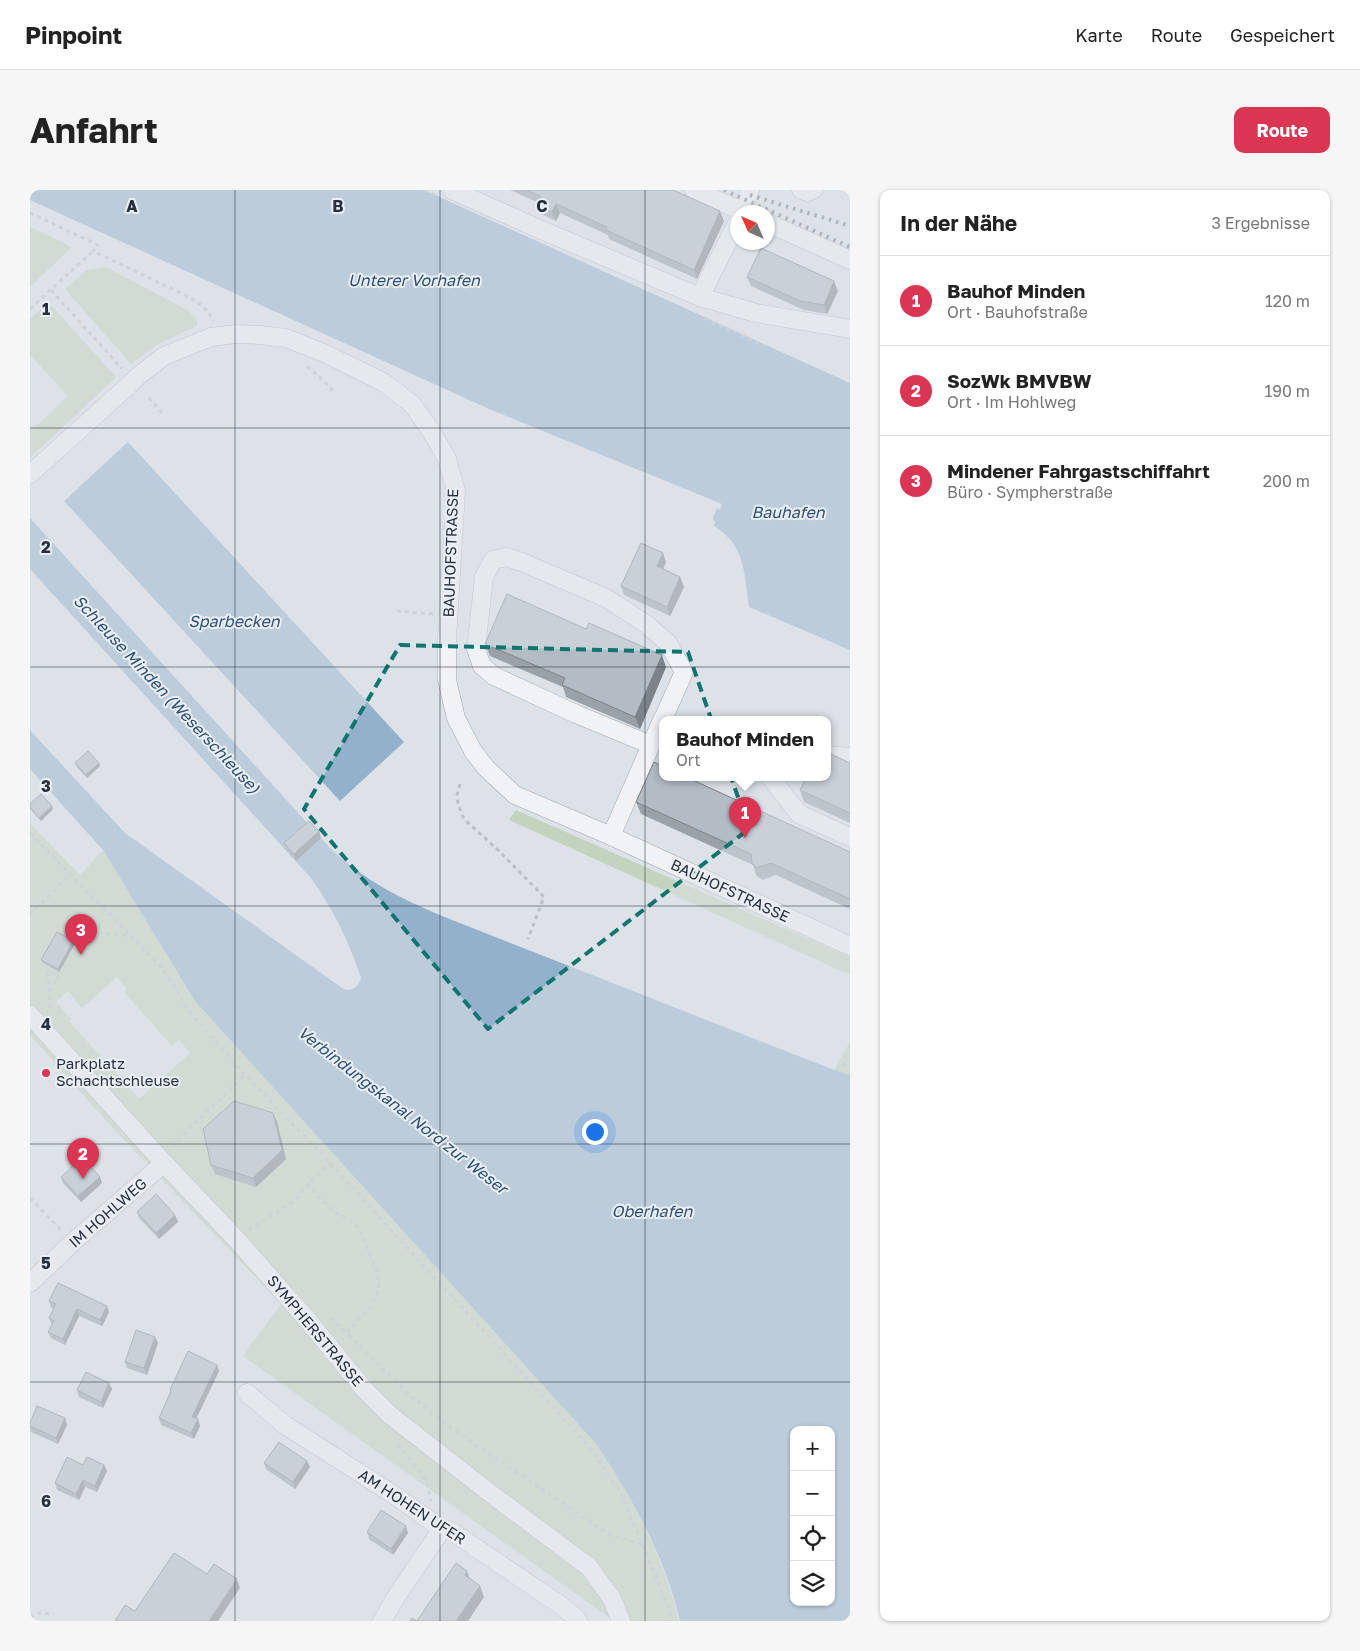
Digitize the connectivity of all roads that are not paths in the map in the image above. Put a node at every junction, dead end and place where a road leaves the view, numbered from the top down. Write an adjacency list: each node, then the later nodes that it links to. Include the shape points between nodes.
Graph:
1 (452, 190): 11 (street)
2 (694, 190): 7 (street)
3 (750, 190): 6 (street)
4 (801, 190): 5 (street)
5 (813, 190)
6 (744, 205)
7 (730, 208)
8 (775, 226): 10 (street)
9 (730, 236): 11 (street)
10 (850, 260)
11 (700, 297): 12 (street, via 756,313)
12 (850, 329)
13 (30, 474): 20 (street, BAUHOFSTRASSE, via 130,378 164,356 211,337 235,334 286,338 384,382 412,404 431,431 448,459 456,491 446,680 456,718 486,768 515,795)
14 (664, 716): 16 (street, via 684,672 668,643 606,598 524,563 507,558 493,560 484,577 476,649 482,666 494,676)
15 (659, 727): 16 (street)
16 (651, 745): 20 (street)
17 (831, 755): 18 (street)
18 (850, 757)
19 (773, 781): 21 (street, via 799,814)
20 (610, 836): 22 (street, BAUHOFSTRASSE)
21 (850, 837)
22 (850, 946)
23 (37, 1013): 24 (street, SYMPHERSTRASSE)
24 (162, 1161): 25 (street, IM HOHLWEG); 30 (street, SYMPHERSTRASSE, via 244,1234 370,1395 436,1451 589,1567 612,1599)
25 (30, 1282)
26 (247, 1393): 27 (street, AM HOHEN UFER, via 285,1425)
27 (442, 1529): 28 (street); 29 (street, AM HOHEN UFER, via 451,1531 559,1604)
28 (382, 1621)
29 (578, 1621)
30 (621, 1621)

